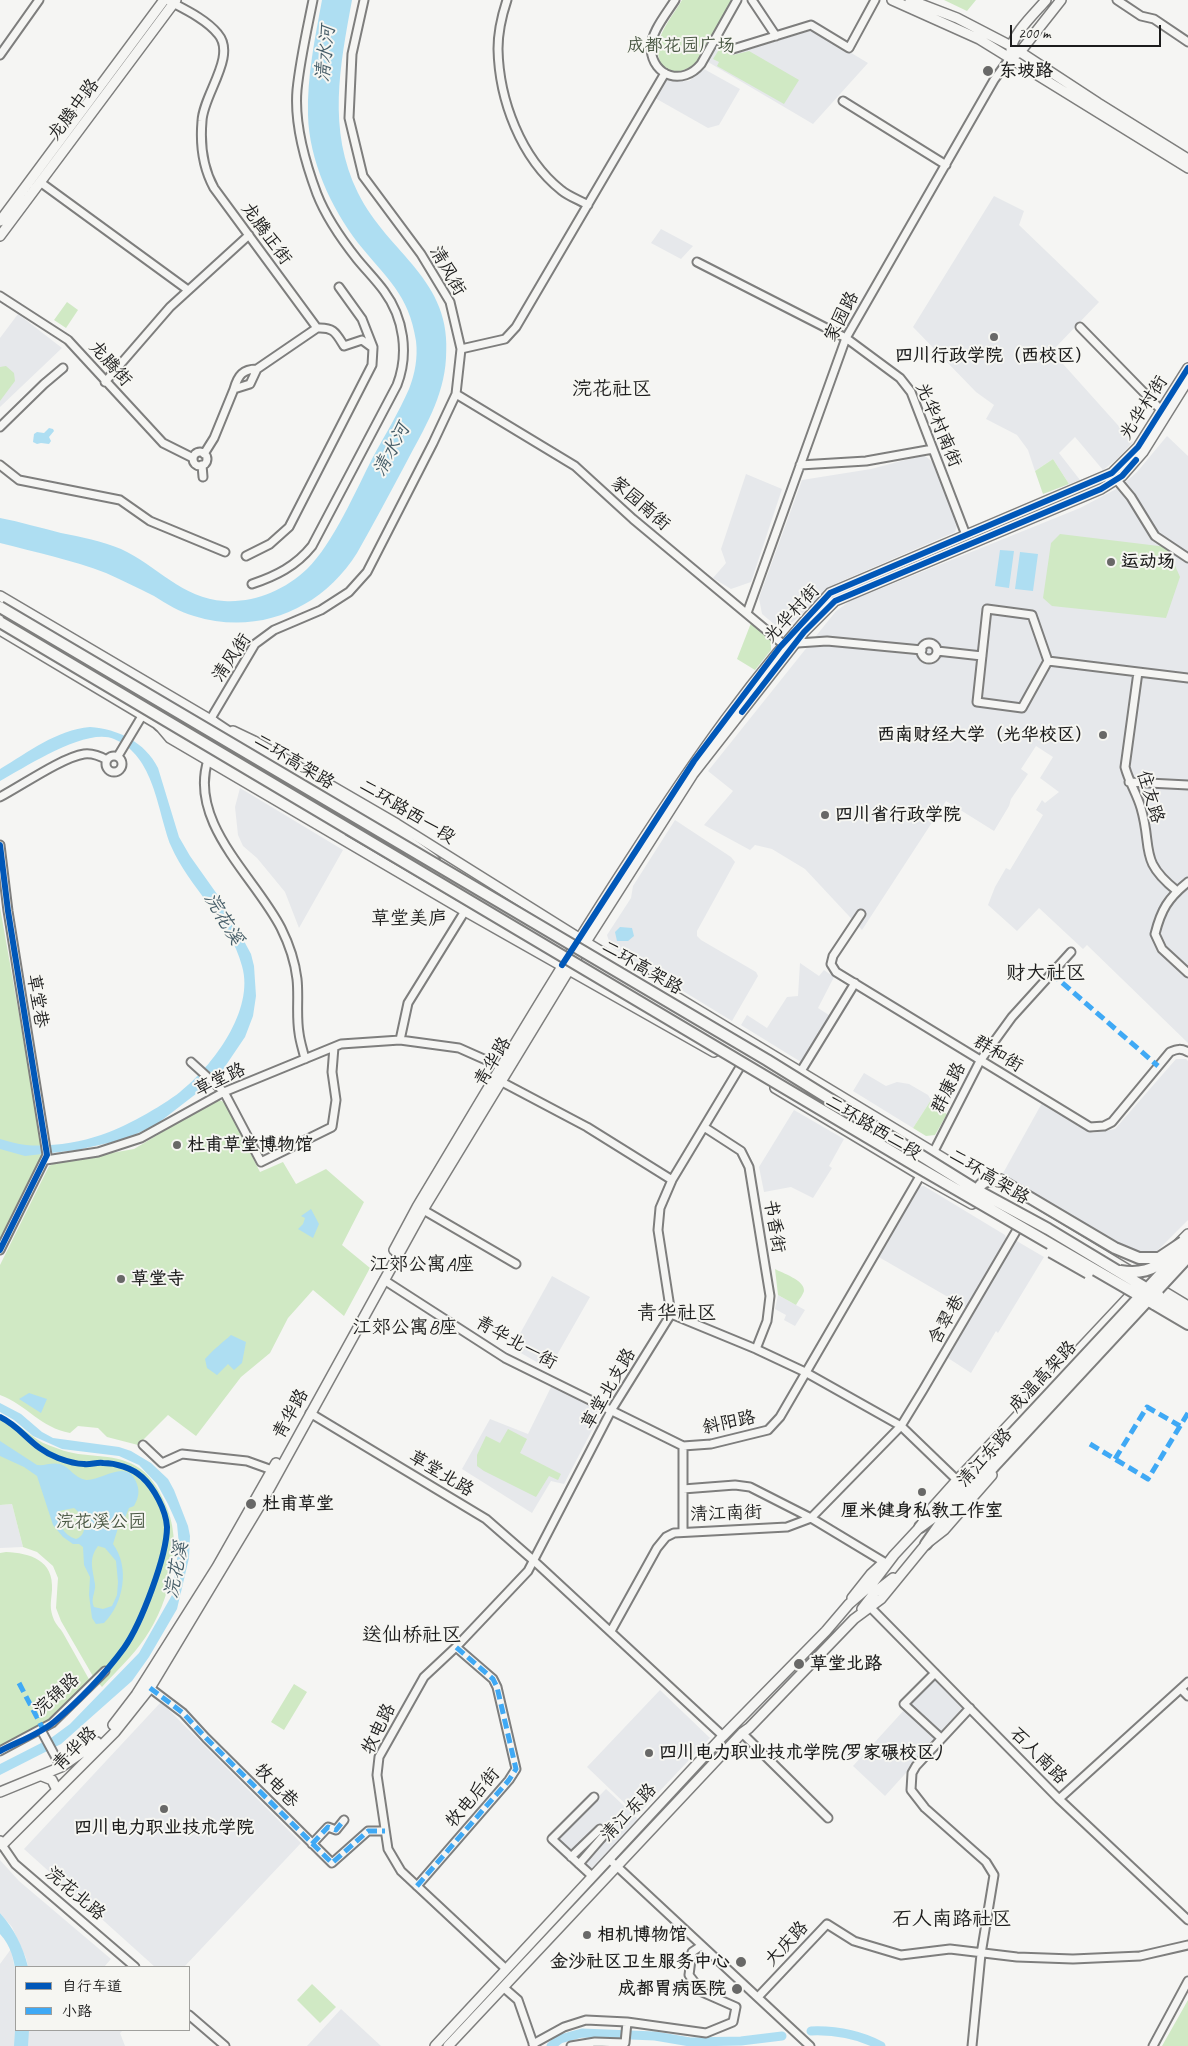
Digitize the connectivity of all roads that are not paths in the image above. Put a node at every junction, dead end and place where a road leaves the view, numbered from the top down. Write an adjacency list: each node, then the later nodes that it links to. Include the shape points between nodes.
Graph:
1 (39, 0): 20 (street)
2 (313, 0): 64 (street, via 297,92 302,142 318,196 331,221 394,308 403,338 403,367 398,385 312,546 286,570)
3 (364, 0): 42 (street, 清风街, via 352,54 349,118 363,176 436,276 450,302)
4 (507, 0): 28 (street, via 498,49 503,92 517,130 534,163 562,191)
5 (675, 0): 22 (street, via 655,33 651,48 655,64)
6 (737, 0): 16 (street)
7 (752, 0): 15 (street)
8 (875, 0): 15 (street, via 849,48 811,25)
9 (892, 0): 21 (main road, via 979,39)
10 (910, 0): 18 (main road, via 957,18)
11 (1046, 0): 18 (main road)
12 (1061, 0): 19 (main road)
13 (1117, 0): 17 (street)
14 (170, 1): 27 (main road, 龙腾中路); 29 (main road, 龙腾中路); 30 (street, 龙腾正街, via 206,23 219,35 224,46 224,58 205,103 202,148 206,174)
15 (776, 36): 16 (street, via 734,49)
16 (715, 39): 22 (street, via 696,71 680,78)
17 (1188, 42)
18 (1011, 46): 19 (main road); 21 (main road)
19 (1020, 52): 21 (main road); 24 (main road)
20 (0, 55)
21 (1010, 58): 25 (street, 家园路); 26 (main road)
22 (664, 74): 28 (street)
23 (844, 101): 25 (street)
24 (1188, 159)
25 (946, 165): 39 (street, 家园路)
26 (1188, 168)
27 (40, 182): 31 (main road, 龙腾中路); 34 (street)
28 (588, 205): 42 (street, via 511,334 505,339)
29 (0, 221)
30 (249, 235): 34 (street); 37 (street, 龙腾正街)
31 (0, 236)
32 (697, 262): 39 (street, 光华村南街)
33 (339, 287): 38 (street)
34 (188, 290): 47 (street)
35 (0, 296): 47 (street, 龙腾街, via 68,340)
36 (1080, 327): 50 (street)
37 (317, 328): 40 (street, via 333,330 344,346); 45 (street)
38 (368, 331): 40 (street); 41 (street)
39 (846, 338): 52 (street, 光华村南街, via 900,378 911,392); 57 (street, 家园路)
40 (362, 340): 41 (street)
41 (374, 348): 62 (street, via 369,372 290,527 270,544)
42 (462, 349): 49 (street, 清风街)
43 (63, 368): 51 (street)
44 (1188, 368): 50 (main road, 光华村街)
45 (257, 369): 48 (street, via 250,384); 48 (street, via 241,373)
46 (1188, 380): 59 (main road, 光华村街, via 1143,452)
47 (105, 382): 54 (street, 龙腾街, via 163,443)
48 (234, 389): 53 (street)
49 (456, 394): 67 (street, 家园南街, via 575,466); 79 (street, 清风街, via 367,572 349,592 321,610 274,630 255,644)
50 (1161, 410): 60 (main road, 光华村街, via 1138,447 1112,473)
51 (0, 428)
52 (933, 449): 57 (street, via 866,461); 60 (street, 光华村南街)
53 (204, 454): 54 (street, via 198,452); 56 (street, via 206,459)
54 (193, 458): 56 (street, via 196,464)
55 (0, 465): 61 (street, via 19,480 120,500 150,521)
56 (202, 465): 58 (street)
57 (800, 465): 67 (street, 家园路)
58 (203, 477)
59 (1116, 479): 63 (street, via 1155,536); 70 (main road, 光华村街, via 1101,489 835,601)
60 (966, 535): 71 (main road, 光华村街, via 830,593)
61 (225, 552)
62 (246, 556)
63 (1188, 558)
64 (252, 584)
65 (0, 596): 79 (main road, 二环路西一段)
66 (0, 607): 88 (highway, 二环高架路, bridge)
67 (747, 613): 71 (street, 家园南街)
68 (0, 622): 89 (highway, 二环高架路, bridge)
69 (0, 630): 78 (main road)
70 (796, 643): 71 (street); 72 (street, via 827,641); 94 (main road, 光华村街, via 693,774)
71 (783, 644): 94 (main road, 光华村街, via 694,761)
72 (922, 650): 73 (street, via 931,643); 73 (street, via 924,657 929,658)
73 (937, 651): 74 (street)
74 (982, 656): 75 (street, via 987,609 1032,615); 75 (street, via 977,702 1022,708)
75 (1048, 661): 76 (street)
76 (1138, 672): 77 (street); 84 (street, 住友路, via 1125,767)
77 (1188, 678)
78 (142, 716): 80 (main road); 81 (street)
79 (210, 720): 88 (highway, bridge, via 241,742 394,830); 94 (main road, 二环路西一段, via 254,741 397,824)
80 (158, 725): 83 (main road, via 170,738); 89 (highway, bridge, via 386,856)
81 (120, 753): 82 (street); 82 (street, via 122,765 118,771 108,769)
82 (107, 760): 86 (street, via 98,755 72,757)
83 (208, 760): 92 (main road); 102 (street, via 204,773 206,801 212,822 227,849 268,905 291,951 297,979 299,1032)
84 (1129, 782): 85 (street); 91 (street, 住友路, via 1142,809 1149,859 1155,871)
85 (1188, 785)
86 (0, 797)
87 (0, 845): 112 (street, 草堂巷)
88 (448, 872): 121 (highway, 二环高架路, bridge)
89 (434, 880): 125 (highway, 二环高架路, bridge)
90 (1188, 882): 91 (street)
91 (1177, 891): 97 (street, via 1160,913 1155,934 1162,950)
92 (465, 911): 96 (main road); 99 (street, via 408,1003)
93 (860, 914): 98 (street, 群和街, via 831,964 836,972)
94 (582, 940): 96 (main road, 光华村街); 107 (main road, 二环路西二段)
95 (1071, 952): 103 (street, 群康路, via 1012,1017)
96 (566, 967): 105 (main road, 二环路西二段); 106 (main road, 青华路)
97 (1188, 974)
98 (855, 983): 103 (street, 群和街); 107 (street)
99 (400, 1040): 100 (street, 草堂路); 106 (street, 草堂路, via 459,1048)
100 (334, 1047): 102 (street, 草堂路); 109 (street, via 332,1072 336,1100 332,1127 261,1162)
101 (1188, 1052): 103 (street, 群和街, via 1183,1049 1170,1052 1112,1122 1098,1127 1090,1127)
102 (306, 1059): 109 (street, 草堂路)
103 (980, 1061): 111 (street, 群康路)
104 (191, 1062): 109 (street)
105 (740, 1067): 110 (street); 113 (main road, 二环路西二段)
106 (504, 1068): 108 (main road, 青华路); 115 (main road, 青华路)
107 (801, 1071): 111 (main road, 二环路西二段)
108 (500, 1081): 114 (street, via 587,1127); 115 (main road, 青华路)
109 (224, 1092): 112 (street, 草堂路, via 141,1138 98,1152)
110 (704, 1127): 114 (street); 131 (street, 书香街, via 740,1151 749,1167 770,1296 766,1321)
111 (934, 1152): 113 (street, 群康路); 122 (main road, 二环路西二段)
112 (47, 1158): 118 (street)
113 (920, 1175): 116 (main road, 二环路西二段); 132 (street, 斜阳路)
114 (672, 1180): 128 (street, via 662,1200 658,1219)
115 (420, 1209): 120 (street); 123 (main road, 青华路); 139 (main road, 青华路)
116 (1018, 1228): 125 (main road, 二环路西二段); 135 (street, 含翠巷)
117 (1187, 1239): 121 (highway, bridge, via 1152,1269 1140,1273); 122 (main road, 清江东路); 125 (highway, bridge, via 1159,1258 1139,1258 1115,1248 1006,1183 990,1180 980,1185 976,1198 983,1211 1075,1267); 138 (highway, 成温高架路, bridge)
118 (0, 1250)
119 (1188, 1259): 124 (main road, 清江东路); 138 (highway, 成温高架路, bridge)
120 (516, 1264)
121 (1117, 1271): 129 (highway, 二环高架路, bridge)
122 (1145, 1279): 124 (main road, 二环路西二段); 125 (main road, 清江东路)
123 (384, 1280): 133 (street, 青华北一街, via 505,1358); 134 (main road, 青华路)
124 (1161, 1288): 126 (main road, 清江东路); 127 (main road, 二环路西二段)
125 (1132, 1292): 126 (main road, 二环路西二段); 130 (highway, 二环高架路, bridge); 140 (main road, 清江东路)
126 (1148, 1304): 130 (main road, 二环路西二段); 145 (main road, 清江东路, via 944,1530)
127 (1188, 1306)
128 (671, 1314): 131 (street); 133 (street, 草堂北支路)
129 (1188, 1314)
130 (1188, 1326)
131 (756, 1349): 132 (street)
132 (805, 1372): 135 (street); 137 (street, 斜阳路, via 780,1417 768,1430 711,1444)
133 (612, 1409): 137 (street, 斜阳路); 147 (street, 草堂北支路)
134 (310, 1413): 147 (street, 草堂北路, via 476,1512); 158 (main road, 青华路, via 222,1570)
135 (901, 1426): 140 (street); 142 (street, 含翠巷)
136 (143, 1445): 139 (street, via 162,1463 182,1454 247,1461)
137 (682, 1446): 141 (street)
138 (990, 1464): 143 (highway, 成温高架路); 145 (highway, 成温高架路)
139 (272, 1470): 167 (main road, 青华路, via 217,1567 133,1700 98,1742)
140 (957, 1480): 143 (main road, 清江东路)
141 (683, 1490): 142 (street, via 735,1485 750,1487); 144 (street)
142 (811, 1518): 144 (street, 清江南街, via 788,1527); 148 (street)
143 (920, 1527): 146 (main road, 清江东路)
144 (683, 1531): 153 (street, 清江南街, via 666,1537 657,1548)
145 (926, 1544): 149 (main road, 清江东路)
146 (894, 1555): 148 (main road, 清江东路); 150 (main road, 清江东路, via 872,1584)
147 (534, 1560): 153 (street, 草堂北路); 154 (street, 牧电路, via 528,1571)
148 (884, 1562): 150 (main road, 清江东路, via 855,1591)
149 (907, 1566): 151 (main road, 清江东路, via 881,1599); 152 (main road, 清江东路, via 875,1592)
150 (848, 1604): 164 (main road, 清江东路, via 826,1631)
151 (870, 1607): 152 (main road, 清江东路); 156 (street, 石人南路)
152 (854, 1619): 163 (main road, 清江东路)
153 (611, 1631): 164 (street, 草堂北路)
154 (456, 1647): 175 (street, 牧电路, via 424,1677 379,1757 377,1775); 183 (street, 牧电后街, via 493,1679 516,1769)
155 (105, 1671): 162 (street, 浣锦路)
156 (935, 1673): 161 (street, 石人南路); 165 (street, via 904,1704)
157 (1188, 1682): 159 (street)
158 (150, 1688): 169 (main road, 青华路, via 128,1717); 177 (street, 牧电巷, via 183,1713)
159 (1180, 1689): 160 (street); 172 (street)
160 (1188, 1696)
161 (970, 1708): 165 (street); 172 (street, 石人南路)
162 (41, 1730): 166 (street, 浣锦路); 167 (street)
163 (742, 1733): 173 (street); 181 (main road, 清江东路)
164 (723, 1736): 179 (main road, 清江东路)
165 (941, 1738): 187 (street, via 916,1766 911,1790 925,1808 991,1868 994,1875)
166 (0, 1751)
167 (61, 1767): 168 (main road, 青华路)
168 (42, 1776): 169 (main road, via 52,1780); 170 (main road, 青华路)
169 (57, 1790): 176 (main road, 青华路)
170 (0, 1792)
171 (594, 1796): 178 (street, via 552,1839)
172 (1059, 1799): 184 (street, 石人南路)
173 (828, 1818)
174 (344, 1820): 177 (street, via 336,1830 328,1827)
175 (385, 1831): 177 (street, 牧电巷, via 368,1830 332,1863); 183 (street, 牧电路, via 388,1849 402,1871)
176 (1, 1843): 188 (street, 浣花北路, via 15,1864)
177 (312, 1844)
178 (572, 1857): 180 (street); 180 (street, via 600,1829 605,1834)
179 (609, 1858): 181 (street); 182 (main road, 清江东路)
180 (579, 1864): 182 (street)
181 (616, 1865): 185 (street); 191 (main road, 清江东路)
182 (592, 1876): 189 (main road, 清江东路)
183 (417, 1886): 189 (street, 牧电路)
184 (1188, 1920)
185 (701, 1946): 192 (street); 194 (street, via 692,1952 689,1975 702,1992 736,2007 733,2022 706,2033)
186 (1188, 1946): 187 (street, 大庆路, via 1140,1956 1073,1959)
187 (980, 1954): 192 (street, 大庆路, via 950,1949 901,1955 854,1941 827,1924); 201 (street)
188 (135, 1966)
189 (506, 1969): 197 (main road, 清江东路)
190 (1188, 1981): 202 (street)
191 (503, 1987): 195 (street, via 518,2000); 198 (main road, 清江东路)
192 (758, 1997): 200 (street)
193 (190, 2016): 196 (street)
194 (627, 2025): 195 (street, via 586,2020); 199 (street, via 625,2043 595,2042)
195 (533, 2045)
196 (225, 2046)
197 (435, 2046)
198 (448, 2046)
199 (571, 2046)
200 (810, 2046)
201 (972, 2046)
202 (1153, 2046)

